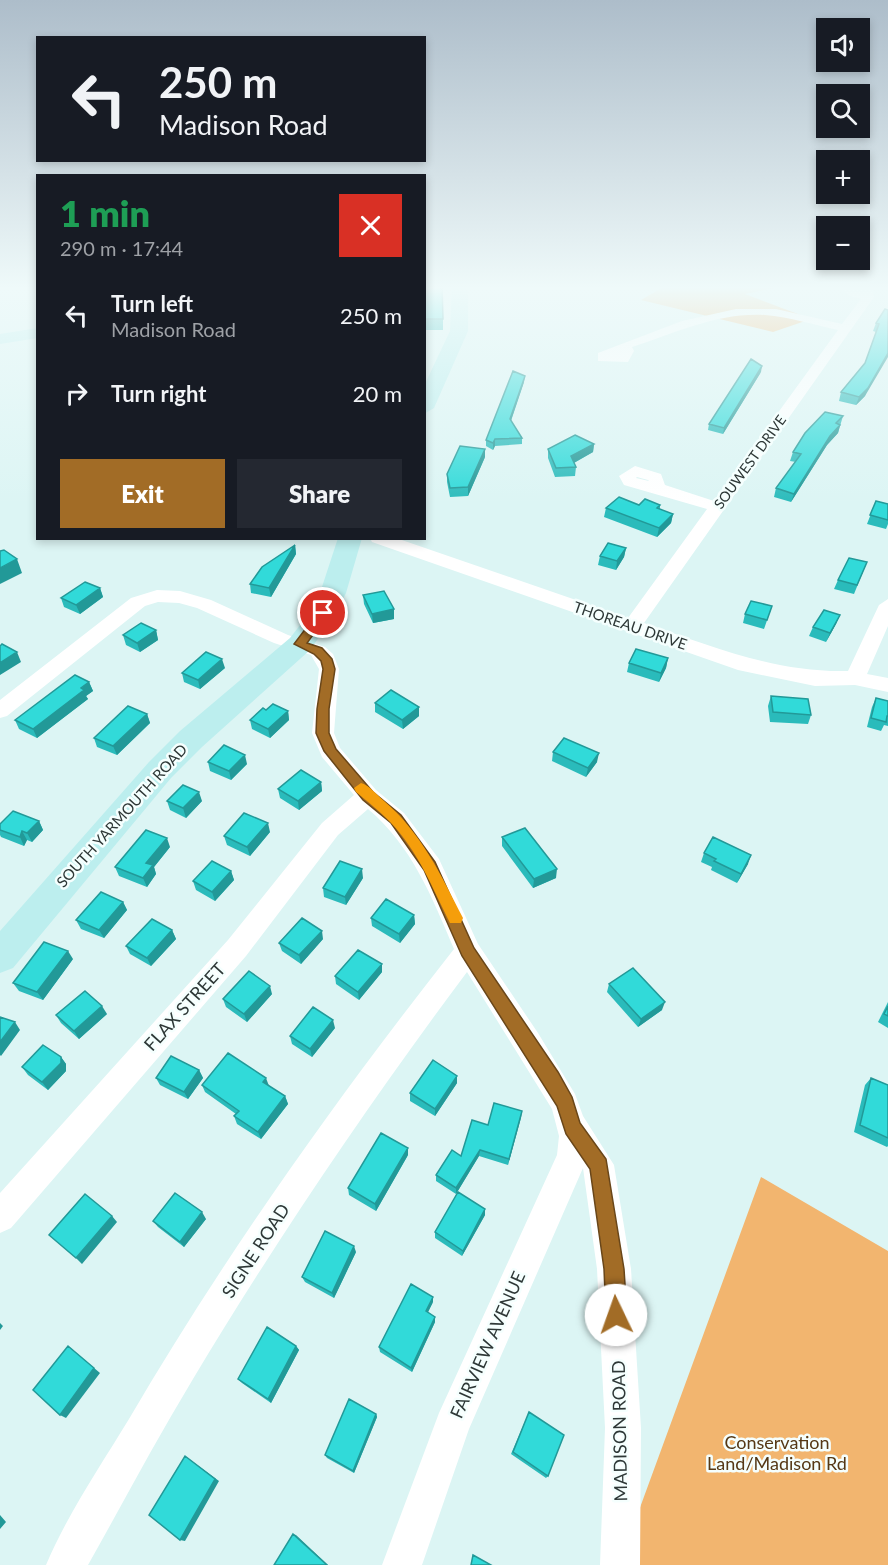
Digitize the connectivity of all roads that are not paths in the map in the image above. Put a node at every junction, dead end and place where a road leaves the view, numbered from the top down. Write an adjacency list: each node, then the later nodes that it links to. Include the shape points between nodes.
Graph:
1 (446, 359): 3 (main road)
2 (825, 359): 5 (street, SOUWEST DRIVE)
3 (426, 404)
4 (656, 488): 5 (street)
5 (717, 507): 9 (street, SOUWEST DRIVE)
6 (349, 540): 10 (main road, SOUTH YARMOUTH ROAD, via 333,593)
7 (384, 540): 9 (street, THOREAU DRIVE)
8 (888, 605): 11 (street)
9 (632, 626): 11 (street, THOREAU DRIVE, via 745,665 815,679)
10 (300, 644): 13 (street, via 204,604 180,597 151,597 138,602); 14 (street, MADISON ROAD, via 326,659 329,669 323,733 330,751); 16 (main road, SOUTH YARMOUTH ROAD, via 160,770)
11 (855, 678): 12 (street, THOREAU DRIVE)
12 (888, 685)
13 (0, 711)
14 (368, 796): 15 (street, MADISON ROAD, via 396,819 430,866); 18 (street, FLAX STREET, via 323,837 237,948)
15 (468, 951): 17 (street, MADISON ROAD, via 552,1078); 19 (street, SIGNE ROAD, via 342,1122 181,1365)
16 (0, 957)
17 (573, 1127): 20 (street, FAIRVIEW AVENUE, via 572,1156 564,1177 452,1426); 21 (street, MADISON ROAD, via 599,1165 614,1269 623,1428)
18 (0, 1217)
19 (66, 1565)
20 (402, 1565)
21 (621, 1565)

